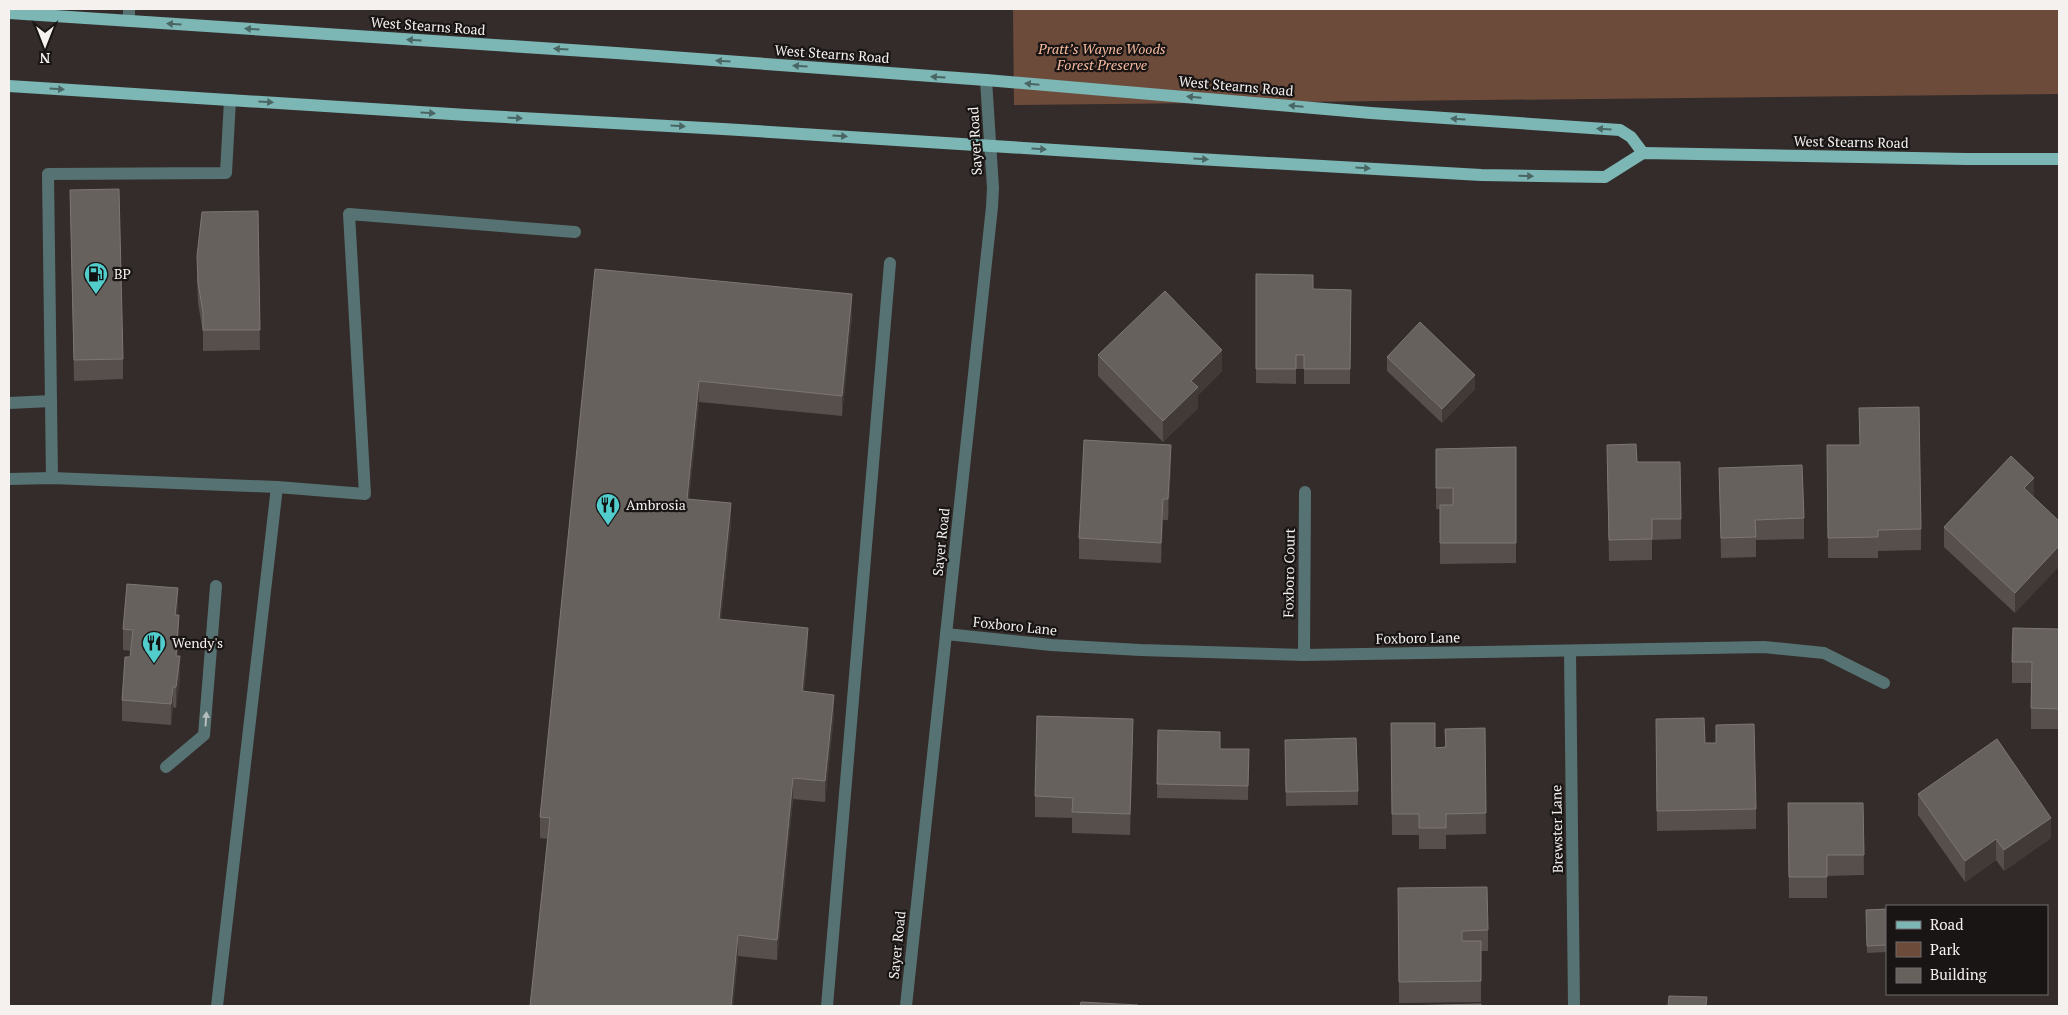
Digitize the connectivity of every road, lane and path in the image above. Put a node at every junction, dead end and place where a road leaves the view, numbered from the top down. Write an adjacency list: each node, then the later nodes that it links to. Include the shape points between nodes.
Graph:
1 (9, 13): 2 (main road, West Stearns Road)
2 (129, 15): 3 (main road, West Stearns Road, one-way to 2)
3 (986, 80): 6 (street, Sayer Road); 7 (main road, West Stearns Road, one-way to 3, via 1632,137 1620,130 1371,113)
4 (9, 86): 5 (main road, one-way to 5)
5 (230, 100): 6 (main road, one-way to 6); 11 (street, via 226,173 48,174)
6 (990, 146): 7 (main road, one-way to 7, via 1471,174 1605,177); 18 (street, Sayer Road, via 992,207)
7 (1642, 153): 8 (main road, West Stearns Road)
8 (2059, 159)
9 (575, 232): 15 (street, via 349,214 366,494)
10 (890, 263): 24 (street)
11 (51, 401): 12 (street); 13 (street)
12 (9, 403)
13 (52, 478): 14 (street); 15 (street)
14 (9, 479)
15 (277, 487): 23 (street)
16 (1305, 492): 20 (street, Foxboro Court)
17 (216, 586): 22 (street, one-way to 17, via 204,735)
18 (946, 634): 20 (street, Foxboro Lane, via 1140,650); 25 (street, Sayer Road)
19 (1570, 651): 20 (street, Foxboro Lane); 21 (street, Foxboro Lane, via 1764,647 1824,653); 26 (street, Brewster Lane)
20 (1304, 655)
21 (1884, 683)
22 (166, 767)
23 (216, 1006)
24 (827, 1006)
25 (906, 1006)
26 (1574, 1006)

